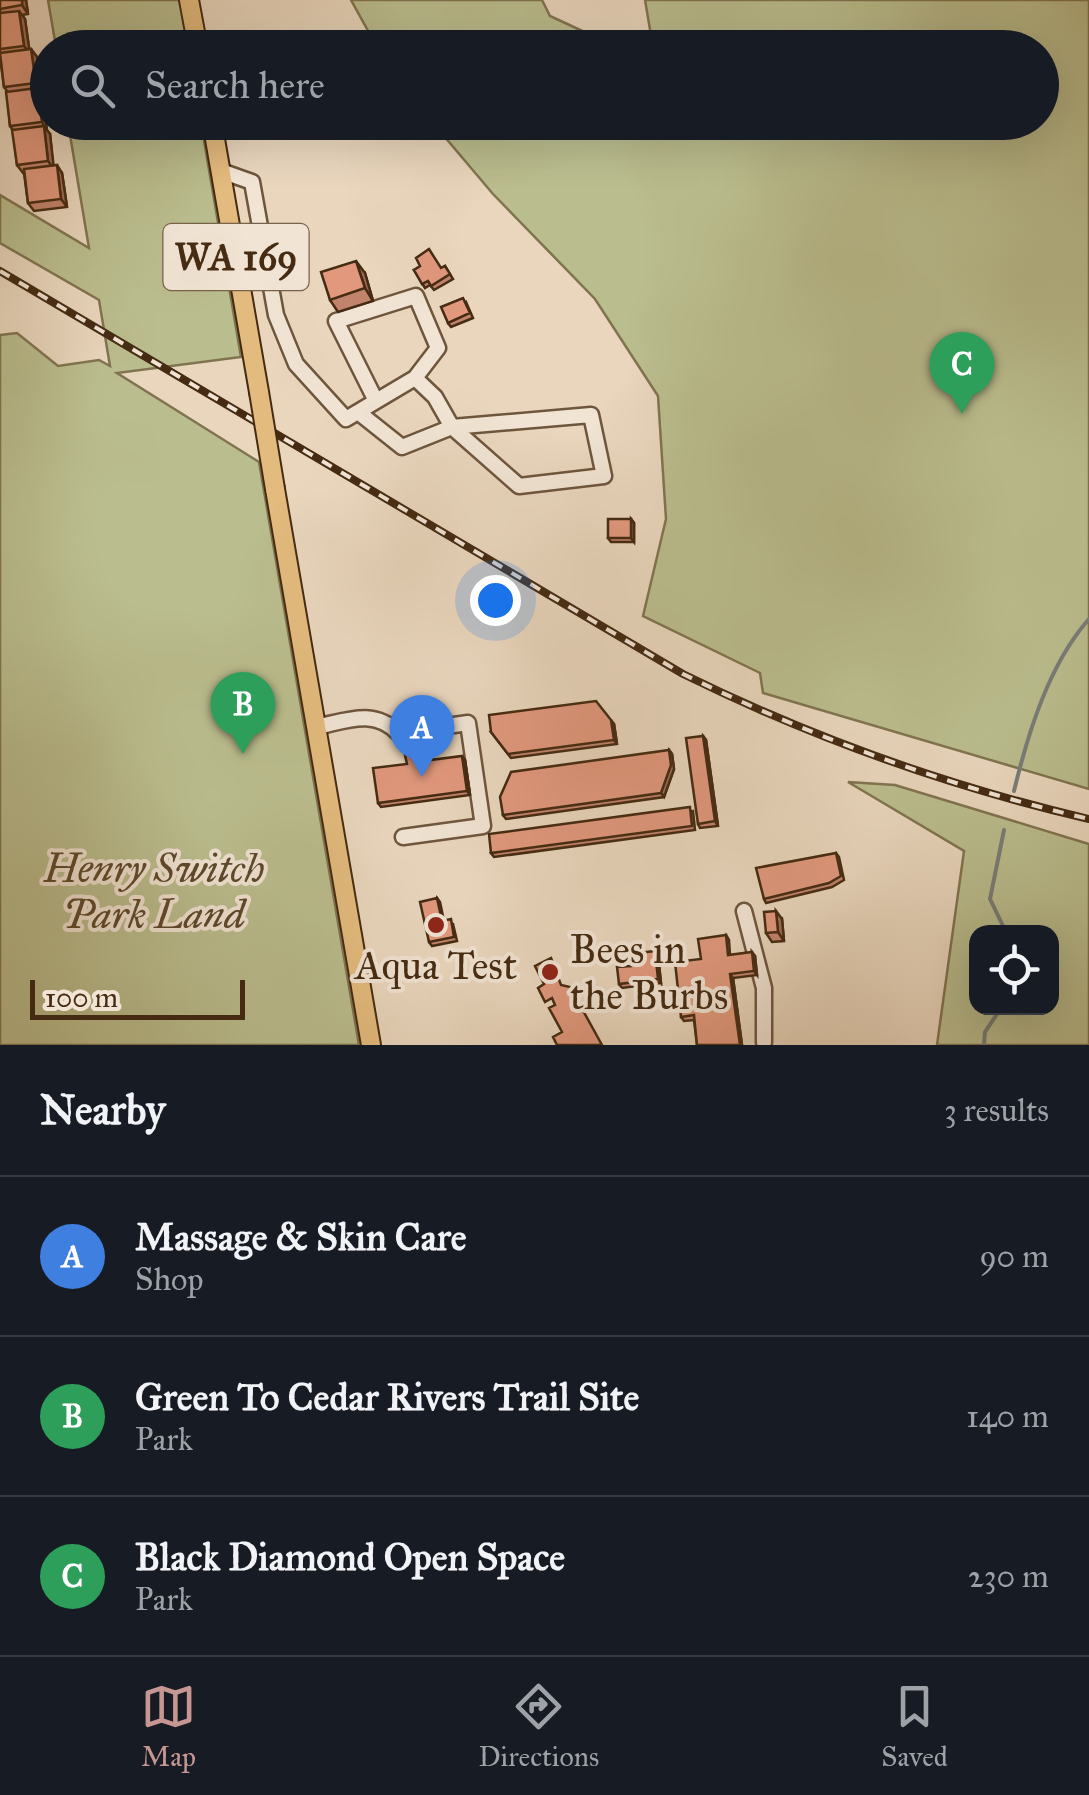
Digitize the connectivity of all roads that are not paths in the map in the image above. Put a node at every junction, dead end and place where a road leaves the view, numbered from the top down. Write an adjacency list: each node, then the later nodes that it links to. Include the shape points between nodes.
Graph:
1 (189, 0): 2 (main road)
2 (195, 30)
3 (215, 140): 4 (main road, WA 169)
4 (221, 170): 7 (lane, via 252,182 276,315 296,364 346,420); 9 (main road, WA 169, bridge)
5 (415, 378): 6 (lane); 6 (lane, via 438,348 416,296 336,321); 8 (lane)
6 (376, 402): 7 (lane)
7 (358, 412): 8 (lane, via 402,447)
8 (452, 427): 8 (lane, via 591,415 604,476 520,486)
9 (316, 727): 10 (lane, via 369,716 398,733 468,723 484,826); 13 (main road, WA 169)
10 (403, 836)
11 (744, 911): 12 (lane, via 764,988)
12 (764, 1042)
13 (371, 1045)

